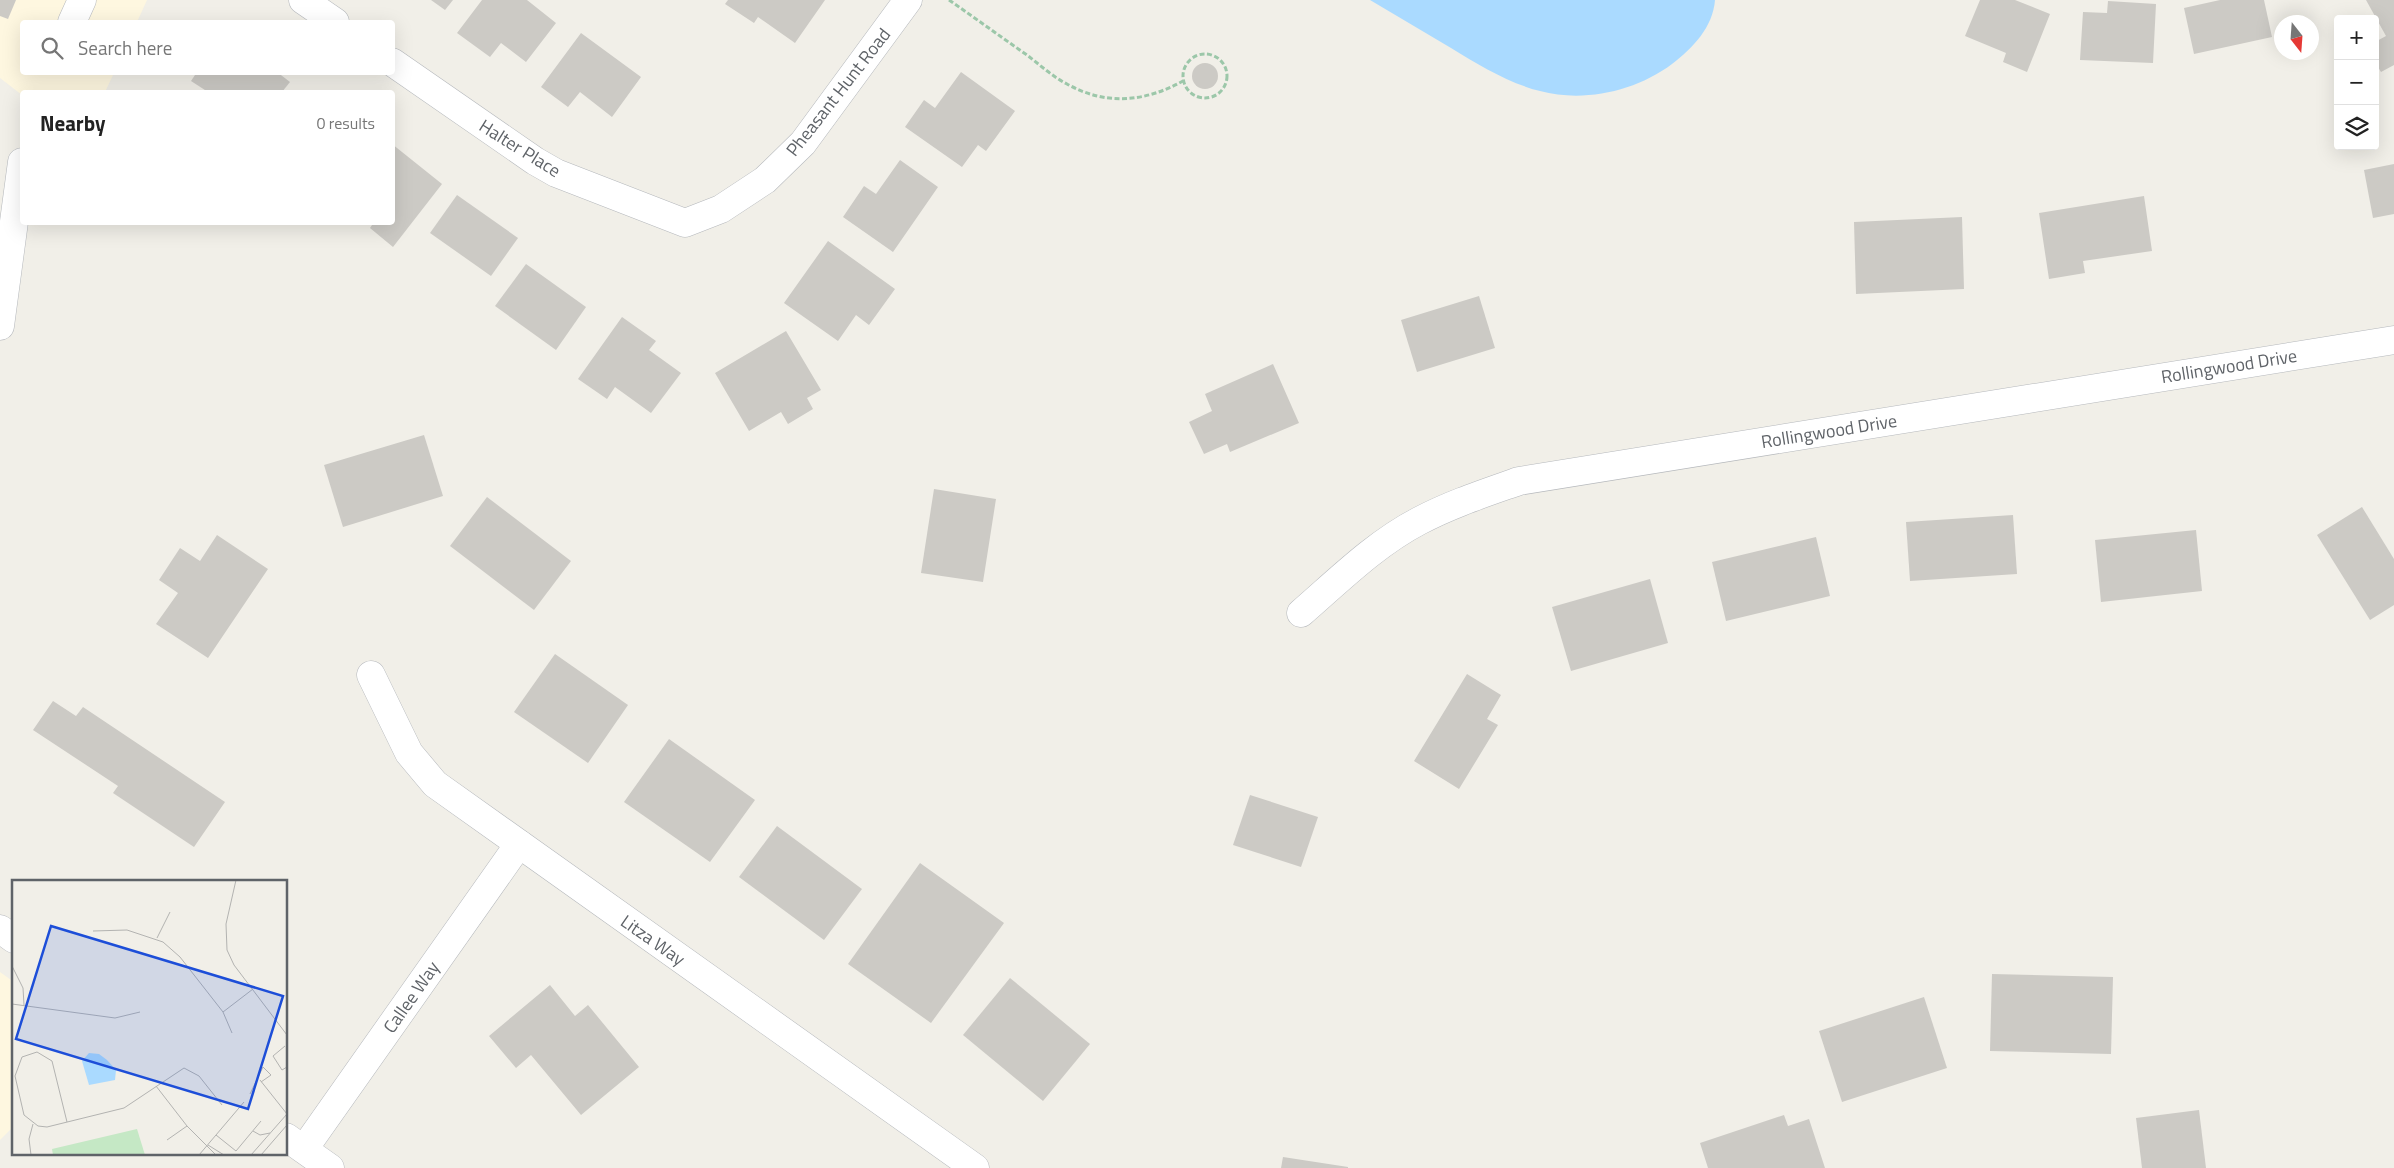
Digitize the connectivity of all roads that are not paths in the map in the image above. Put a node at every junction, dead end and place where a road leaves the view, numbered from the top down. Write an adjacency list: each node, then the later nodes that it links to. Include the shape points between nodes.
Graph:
1 (82, 0): 4 (street)
2 (303, 0): 5 (street)
3 (908, 0): 8 (street, Pheasant Hunt Road, via 803,143 765,180 721,209)
4 (73, 20)
5 (332, 20)
6 (395, 64): 8 (street, Halter Place, via 556,173)
7 (20, 177): 9 (street)
8 (686, 224)
9 (0, 326)
10 (2394, 340): 11 (street, Rollingwood Drive, via 1519,481 1462,500 1418,521 1367,555)
11 (1301, 613)
12 (371, 675): 13 (street, Litza Way, via 409,753 435,784)
13 (518, 844): 16 (street, Callee Way); 18 (street, Litza Way)
14 (0, 929): 15 (street)
15 (12, 938)
16 (295, 1143): 17 (street)
17 (330, 1168)
18 (975, 1168)

